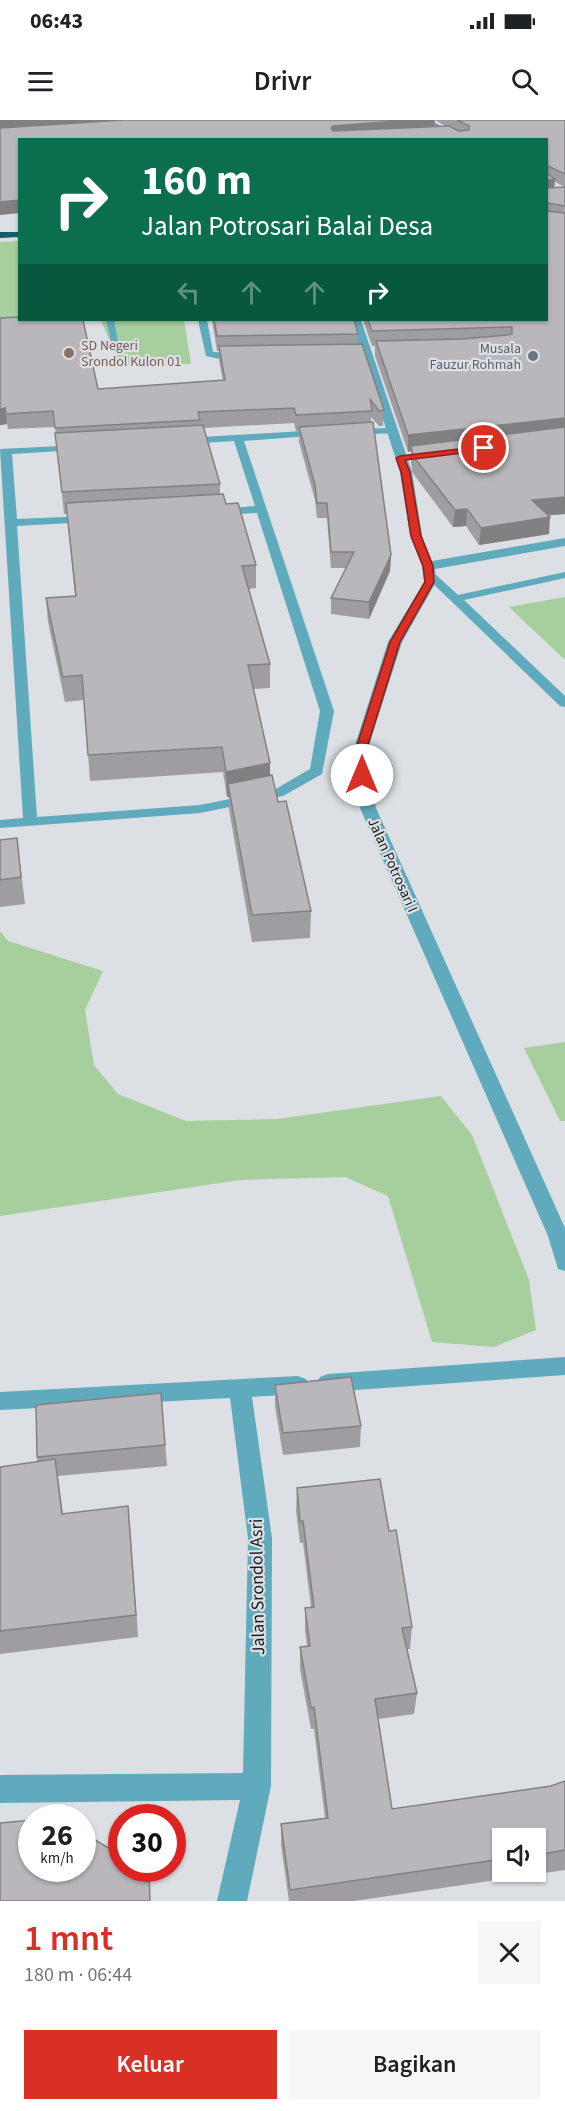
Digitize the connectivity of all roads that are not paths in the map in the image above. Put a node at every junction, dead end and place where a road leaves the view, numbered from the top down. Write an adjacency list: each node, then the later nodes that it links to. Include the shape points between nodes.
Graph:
1 (425, 120): 2 (street)
2 (451, 133): 3 (street); 4 (street)
3 (428, 134)
4 (460, 138)
5 (18, 234): 6 (highway)
6 (0, 236)
7 (110, 321): 10 (lane)
8 (202, 321): 11 (street, via 209,354)
9 (356, 321): 12 (street)
10 (116, 346)
11 (251, 357)
12 (392, 431): 13 (lane); 24 (street, via 406,458 416,536)
13 (347, 432)
14 (325, 433): 15 (lane)
15 (238, 438): 16 (lane); 19 (lane)
16 (180, 441)
17 (87, 446): 18 (lane)
18 (3, 451): 22 (lane)
19 (261, 509): 20 (lane); 28 (lane, via 327,711 317,771 278,792 200,809)
20 (202, 513)
21 (94, 519): 22 (lane)
22 (11, 523): 28 (lane)
23 (565, 542): 24 (street)
24 (429, 570): 26 (lane); 30 (street, Jalan Potrosari I, via 430,582 395,642 362,745 368,808 558,1236)
25 (565, 575): 26 (lane)
26 (454, 599): 27 (lane)
27 (565, 703)
28 (30, 822): 29 (lane)
29 (0, 824)
30 (565, 1263)
31 (565, 1366): 32 (street)
32 (240, 1389): 33 (street); 34 (street, Jalan Srondol Asri, via 260,1538)
33 (0, 1401)
34 (257, 1786): 35 (street); 36 (street, Jalan Srondol Asri)
35 (0, 1789)
36 (232, 1901)

